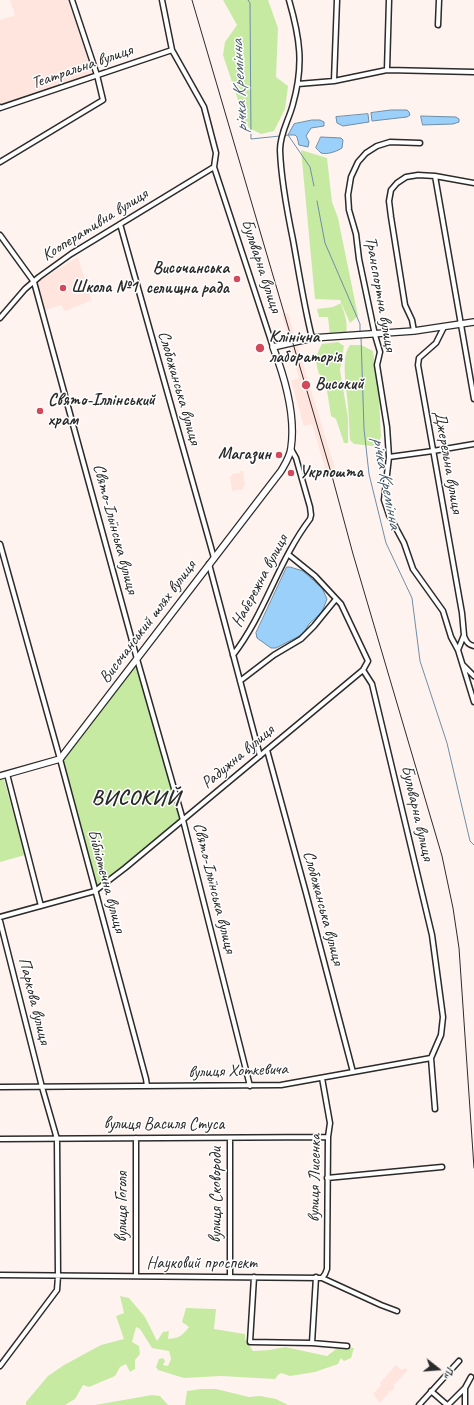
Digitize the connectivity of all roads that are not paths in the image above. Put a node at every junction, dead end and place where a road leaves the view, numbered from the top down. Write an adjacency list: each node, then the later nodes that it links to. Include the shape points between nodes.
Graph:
1 (72, 0): 11 (street)
2 (162, 0): 8 (street, Бульварна вулиця)
3 (289, 0): 13 (street, via 300,47)
4 (337, 0): 12 (street)
5 (389, 0): 9 (street)
6 (439, 0): 7 (street)
7 (438, 26)
8 (172, 50): 11 (street, Театральна вулиця); 17 (street, Бульварна вулиця, via 204,107 216,153)
9 (387, 70): 10 (street); 12 (street)
10 (474, 72)
11 (97, 75): 14 (street, Театральна вулиця); 16 (street, via 103,100)
12 (334, 81): 13 (street)
13 (298, 84): 29 (street, via 281,136 280,150 288,215)
14 (0, 107)
15 (420, 142): 28 (street, Транспортна вулиця, via 390,142 377,146 358,162 351,177 349,210)
16 (0, 162)
17 (214, 167): 20 (street, Кооперативна вулиця); 30 (street, Бульварна вулиця)
18 (436, 176): 19 (street); 25 (street); 27 (street, via 418,175 406,178 391,190 389,201 405,305)
19 (474, 183)
20 (120, 224): 22 (street, Кооперативна вулиця, via 71,254); 39 (street, Слобожанська вулиця)
21 (0, 235): 22 (street)
22 (34, 282): 23 (street, Кооперативна вулиця); 46 (street, Свято-Ільїнська вулиця)
23 (0, 318)
24 (474, 322): 25 (street)
25 (460, 324): 26 (street); 31 (street)
26 (444, 327): 27 (street); 34 (street, Джерельна вулиця, via 436,342 419,358 418,365)
27 (414, 331): 28 (street)
28 (375, 335): 29 (street); 35 (street, Транспортна вулиця, via 380,352 378,366)
29 (312, 338): 30 (street)
30 (273, 347): 33 (street, Бульварна вулиця, via 288,396 292,425)
31 (474, 399)
32 (474, 444): 34 (street)
33 (291, 449): 36 (street, Бульварна вулиця, via 310,507); 39 (street, Височанський шлях вулиця, via 281,471)
34 (434, 451): 35 (street); 42 (street, Джерельна вулиця)
35 (389, 457): 44 (street, Транспортна вулиця, via 384,500 388,515 404,543 412,569 443,611)
36 (310, 520): 38 (street, Набережна вулиця, via 292,546)
37 (0, 544): 54 (street, Бібліотечна вулиця)
38 (289, 555): 41 (street, via 315,576); 45 (street, Набережна вулиця, via 251,630)
39 (214, 558): 40 (street, Височанський шлях вулиця)
40 (209, 564): 45 (street); 46 (street, Височанський шлях вулиця)
41 (336, 599): 48 (street, via 341,604 368,661); 50 (street, via 301,639 274,655)
42 (464, 635): 43 (street, via 466,642); 44 (street, Джерельна вулиця)
43 (473, 646)
44 (458, 650): 47 (street)
45 (233, 655): 50 (street)
46 (137, 659): 54 (street, Височанський шлях вулиця); 57 (street, Свято-Ільїнська вулиця)
47 (462, 664): 49 (street); 51 (street)
48 (362, 670): 52 (street, Радужна вулиця); 62 (street, Бульварна вулиця, via 372,684 432,935 443,1017 441,1035)
49 (474, 676)
50 (240, 681): 53 (street)
51 (474, 702)
52 (267, 750): 53 (street, Радужна вулиця); 63 (street, Слобожанська вулиця)
53 (260, 756): 57 (street, Радужна вулиця)
54 (60, 759): 55 (street); 58 (street, Бібліотечна вулиця)
55 (7, 774): 56 (street); 59 (street)
56 (0, 776)
57 (183, 820): 58 (street, Радужна вулиця); 66 (street, Свято-Ільїнська вулиця)
58 (95, 891): 59 (street, Радужна вулиця); 65 (street, Бібліотечна вулиця)
59 (41, 906): 60 (street, Радужна вулиця)
60 (0, 917)
61 (0, 922): 68 (street, Паркова вулиця)
62 (431, 1058): 63 (street, вулиця Хоткевича); 69 (street, Бульварна вулиця)
63 (353, 1072): 64 (street, вулиця Хоткевича)
64 (322, 1078): 66 (street, вулиця Хоткевича, via 281,1085); 70 (street, вулиця Лисенка, via 330,1123)
65 (146, 1086): 66 (street, вулиця Хоткевича); 68 (street, вулиця Хоткевича)
66 (250, 1086)
67 (0, 1087): 68 (street, вулиця Хоткевича)
68 (42, 1087): 71 (street, Паркова вулиця)
69 (435, 1109)
70 (328, 1137): 73 (street, вулиця Василя Стуса); 76 (street, вулиця Лисенка)
71 (57, 1138): 72 (street, вулиця Василя Стуса); 74 (street, вулиця Василя Стуса); 78 (street, Паркова вулиця)
72 (136, 1138): 73 (street, вулиця Василя Стуса); 79 (street, вулиця Гоголя)
73 (230, 1138): 80 (street, вулиця Сковороди)
74 (0, 1139)
75 (442, 1167): 76 (street)
76 (328, 1178): 83 (street, вулиця Лисенка, via 327,1269)
77 (0, 1275): 78 (street, Науковий проспект)
78 (58, 1276): 79 (street, Науковий проспект); 88 (street, Паркова вулиця, via 57,1290)
79 (136, 1276): 80 (street, Науковий проспект)
80 (230, 1277): 81 (street, Науковий проспект)
81 (254, 1277): 82 (street, Науковий проспект); 85 (street, via 250,1342)
82 (316, 1277): 83 (street, Науковий проспект); 85 (street)
83 (322, 1278): 84 (street, Науковий проспект)
84 (397, 1311)
85 (312, 1343): 86 (street)
86 (347, 1346)
87 (459, 1361): 91 (street)
88 (0, 1366)
89 (471, 1377): 90 (street)
90 (465, 1388): 93 (street); 94 (street)
91 (431, 1391): 92 (street); 93 (street)
92 (419, 1405)
93 (448, 1405)
94 (465, 1405)

